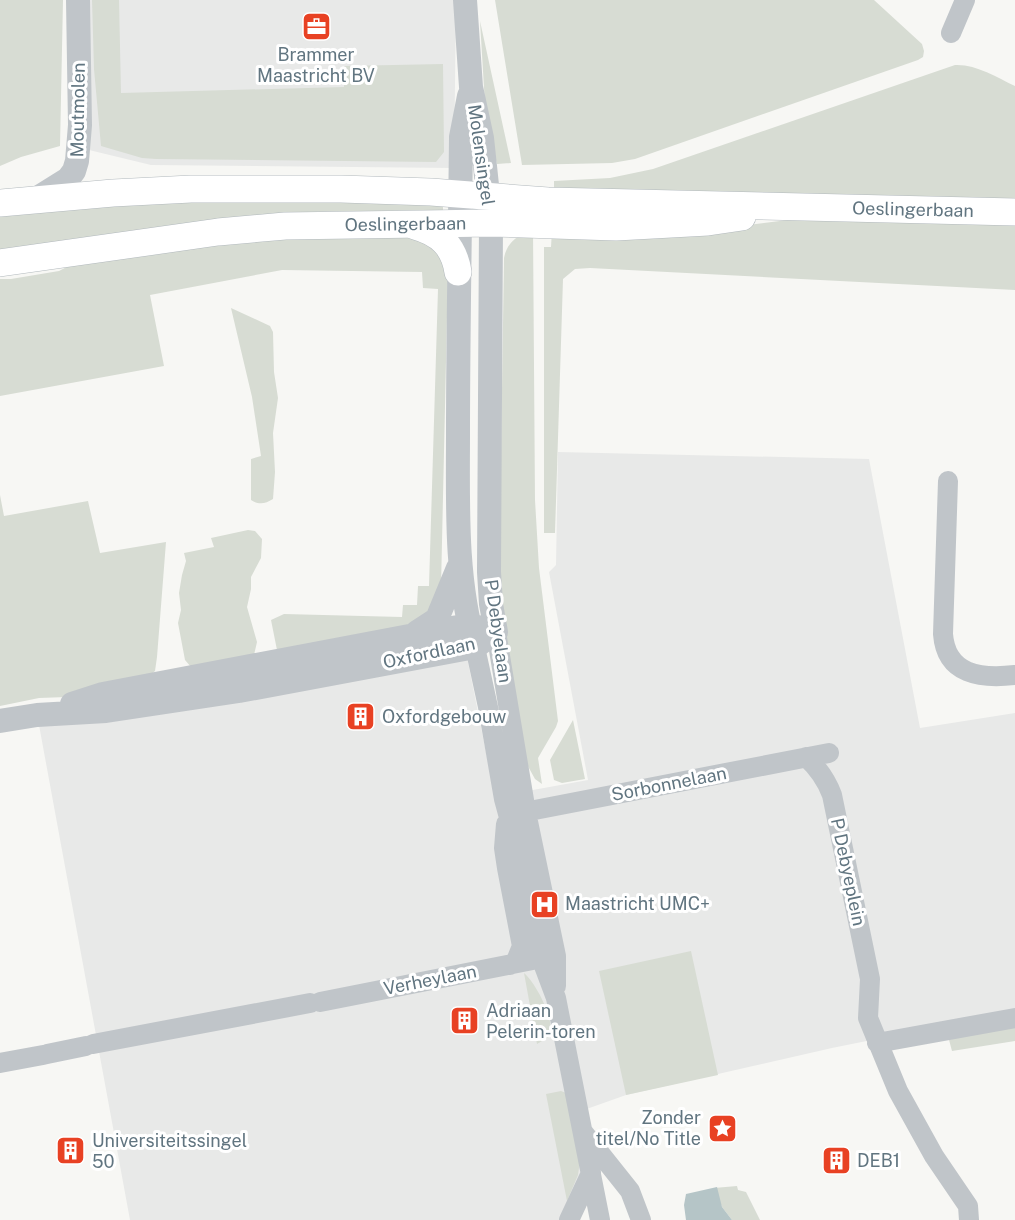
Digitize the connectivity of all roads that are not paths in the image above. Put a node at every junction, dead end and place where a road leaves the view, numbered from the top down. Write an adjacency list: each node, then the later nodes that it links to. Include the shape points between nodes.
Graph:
1 (78, 0): 7 (street, Moutmolen, via 77,161 68,179)
2 (465, 0): 5 (street, Molensingel)
3 (965, 0): 4 (street)
4 (951, 33)
5 (471, 87): 6 (street, Molensingel, via 461,137); 9 (street, Molensingel, via 482,138)
6 (460, 195): 7 (main road, Oeslingerbaan, via 341,189 190,189); 9 (main road, Oeslingerbaan); 11 (street, Molensingel)
7 (36, 199): 8 (main road, Oeslingerbaan)
8 (0, 204)
9 (490, 210): 10 (main road, Oeslingerbaan, via 548,201); 11 (main road, Oeslingerbaan); 17 (street, P Debyelaan, via 489,572)
10 (1015, 212)
11 (460, 223): 12 (main road, Oeslingerbaan); 14 (street, Molensingel)
12 (408, 224): 13 (main road, Oeslingerbaan, via 285,226 218,232); 14 (main road, via 439,236 452,252)
13 (0, 263)
14 (458, 272): 16 (street, P Debyelaan)
15 (948, 481): 20 (street, via 945,649 954,663 971,673 990,677)
16 (460, 563): 18 (street, via 437,619); 19 (street, P Debyelaan)
17 (496, 632): 19 (street, Oxfordlaan); 25 (street, P Debyelaan)
18 (411, 635): 19 (street, Oxfordlaan); 21 (street, Oxfordlaan)
19 (472, 636): 21 (street, Oxfordlaan, via 239,691); 25 (street, P Debyelaan, via 504,800)
20 (1015, 675)
21 (176, 690): 22 (street, Oxfordlaan, via 106,711)
22 (0, 721)
23 (829, 753): 24 (street, Sorbonnelaan)
24 (806, 757): 25 (street, Sorbonnelaan); 29 (street, P Debyeplein, via 826,779 832,795 870,979 868,1018)
25 (517, 813): 26 (street, P Debyelaan, via 522,865); 27 (street, via 504,829 522,946 516,961)
26 (548, 957): 27 (street, Verheylaan); 31 (street, P Debyelaan)
27 (510, 964): 30 (street, Verheylaan)
28 (1015, 1018): 29 (street)
29 (878, 1043): 33 (street, via 898,1091 968,1206)
30 (0, 1063)
31 (582, 1130): 32 (street, P Debyelaan); 36 (street, P Debyelaan, via 630,1191)
32 (591, 1173): 34 (street); 35 (street, P Debyelaan)
33 (967, 1219)
34 (569, 1220)
35 (600, 1220)
36 (641, 1220)

